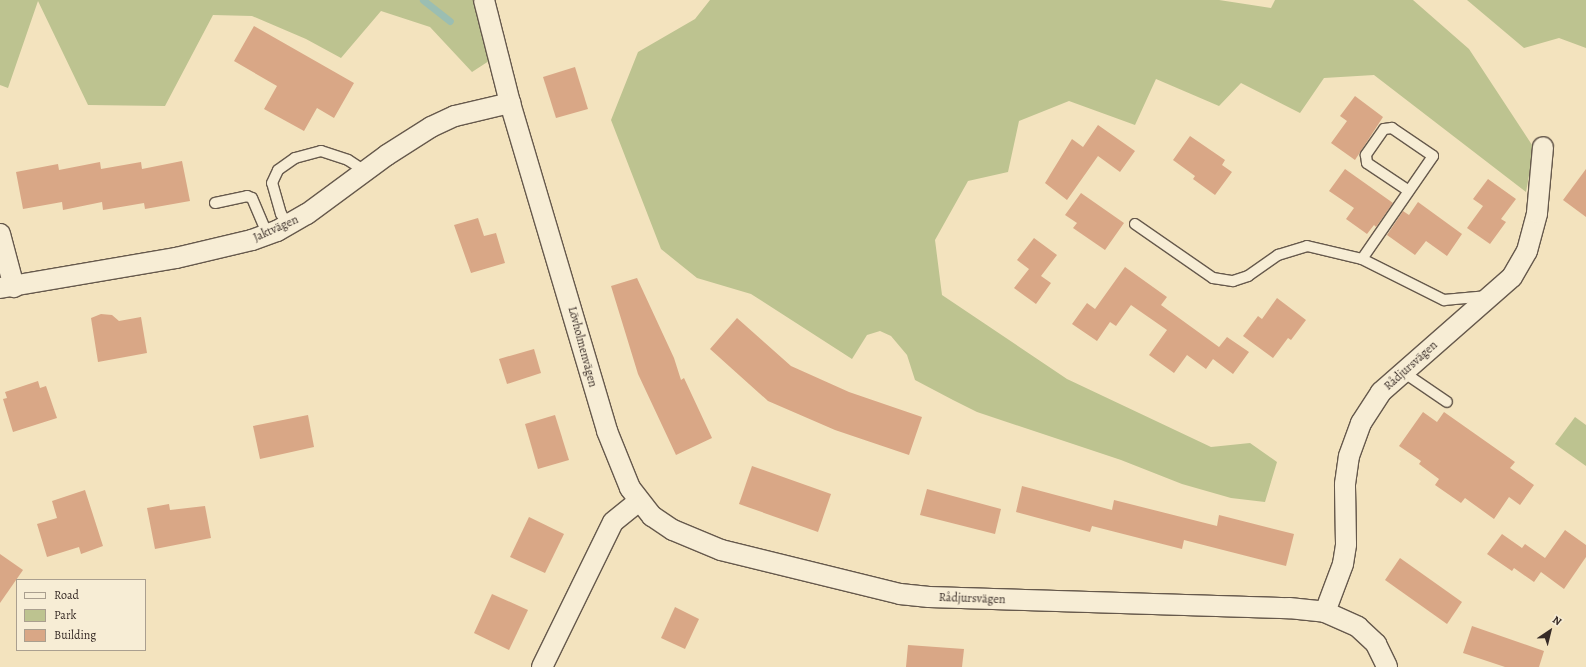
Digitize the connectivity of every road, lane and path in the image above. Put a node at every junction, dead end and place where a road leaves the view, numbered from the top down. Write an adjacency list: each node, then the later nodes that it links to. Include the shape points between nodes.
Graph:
1 (484, 0): 2 (street, Lövholmenvägen)
2 (510, 103): 4 (street, Jaktvägen, via 455,116 431,127); 16 (street, Lövholmenvägen, via 607,431 630,488)
3 (1542, 147): 13 (street, Rådjursvägen, via 1537,213 1527,251 1512,277)
4 (365, 171): 8 (street, Jaktvägen); 8 (lane, via 348,160 321,151 295,158 278,170 272,183 281,214)
5 (1408, 192): 5 (lane, via 1432,156 1392,128 1384,129 1366,155 1367,163); 11 (lane)
6 (215, 203): 10 (lane, via 247,196 252,198)
7 (1135, 224): 11 (lane, via 1213,278 1224,281 1233,282 1248,276 1278,255 1307,246)
8 (288, 225): 10 (street, Jaktvägen)
9 (0, 234): 12 (street, Jaktvägen)
10 (267, 234): 12 (street, Jaktvägen, via 176,258)
11 (1362, 259): 13 (lane, via 1444,300)
12 (7, 288)
13 (1492, 295): 14 (street, Rådjursvägen)
14 (1403, 372): 15 (lane); 17 (street, Rådjursvägen, via 1377,397 1361,423 1350,452 1345,484 1346,544 1343,564)
15 (1447, 402)
16 (640, 501): 17 (street, Rådjursvägen, via 652,516 699,542 729,552 900,594 936,598 1289,608); 18 (street, via 613,522)
17 (1325, 612): 19 (street, Rådjursvägen, via 1358,627 1376,644)
18 (542, 667)
19 (1387, 667)

